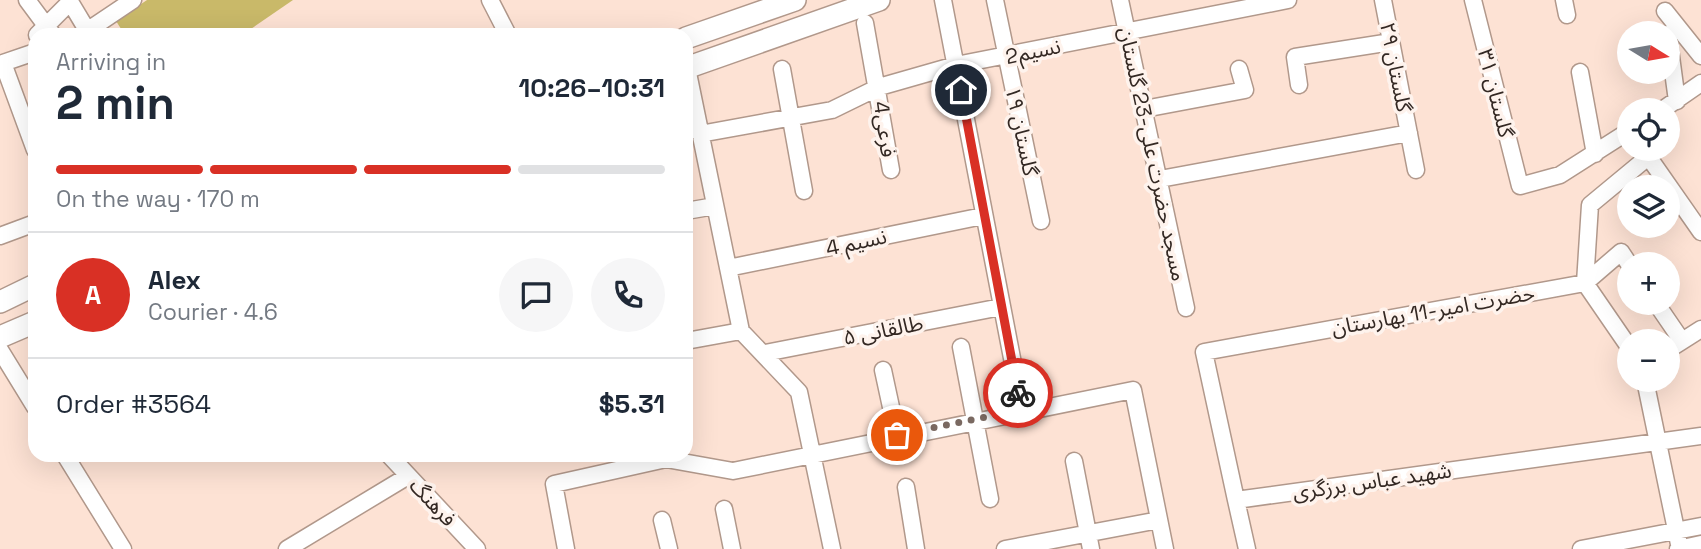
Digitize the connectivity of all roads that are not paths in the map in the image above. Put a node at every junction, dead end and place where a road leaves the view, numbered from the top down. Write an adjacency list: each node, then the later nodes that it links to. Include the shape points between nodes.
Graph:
1 (27, 0): 16 (street)
2 (133, 0): 19 (street)
3 (490, 0): 20 (street)
4 (795, 0): 22 (main road)
5 (879, 0): 30 (main road)
6 (943, 0): 29 (street)
7 (995, 0): 27 (street, گلستان ۱۹)
8 (1119, 0): 21 (street, مسجد حضرت علی-23 گلستان)
9 (1288, 0): 14 (street, نسیم2)
10 (1383, 0): 23 (street, گلستان ۲۹)
11 (1473, 0): 45 (street, گلستان ۳۱, via 1520,186 1560,175)
12 (69, 1): 17 (street); 18 (street)
13 (1664, 6): 26 (street)
14 (1213, 7): 21 (street, نسیم2)
15 (865, 23): 36 (street, فرعی4)
16 (40, 28)
17 (46, 28)
18 (84, 28)
19 (95, 28)
20 (504, 28)
21 (1126, 31): 27 (street, نسیم2); 39 (street, مسجد حضرت علی-23 گلستان)
22 (693, 36)
23 (1391, 42): 35 (street, via 1295,57); 42 (street, گلستان ۲۹)
24 (28, 44): 28 (street)
25 (28, 54): 28 (street)
26 (1701, 56)
27 (1006, 57): 29 (street, نسیم2); 55 (street, گلستان ۱۹)
28 (6, 62): 41 (street)
29 (956, 65): 36 (street, نسیم2); 54 (street)
30 (693, 66)
31 (782, 69): 40 (street)
32 (1239, 69): 39 (street, via 1245,90)
33 (1580, 72): 45 (street)
34 (1701, 83): 37 (street)
35 (1299, 85)
36 (879, 87): 40 (street, نسیم2, via 832,110); 48 (street, فرعی4)
37 (1680, 99)
38 (693, 101): 43 (street)
39 (1144, 109): 50 (street, مسجد حضرت علی-23 گلستان)
40 (790, 117): 43 (street, نسیم2); 51 (street)
41 (28, 129)
42 (1409, 133): 49 (street, گلستان ۲۹); 50 (street)
43 (700, 134): 52 (street)
44 (1617, 139): 45 (street)
45 (1595, 155)
46 (1637, 161): 61 (street, via 1590,205)
47 (1651, 161): 57 (street)
48 (891, 170)
49 (1416, 170)
50 (1160, 179): 65 (street, مسجد حضرت علی-23 گلستان)
51 (804, 191)
52 (715, 206): 53 (street); 60 (street)
53 (693, 210)
54 (983, 216): 60 (street, نسیم 4); 64 (street)
55 (1041, 221)
56 (28, 226): 58 (street)
57 (1701, 232)
58 (0, 236)
59 (1617, 255): 61 (street)
60 (728, 268): 70 (street)
61 (1585, 283): 69 (street); 94 (street, حضرت امیر-11 بهارستان, via 1205,352)
62 (28, 288): 63 (main road)
63 (0, 302)
64 (1001, 307): 76 (street, طالقانی ۵); 80 (street)
65 (1186, 308)
66 (1664, 315): 73 (street)
67 (28, 325): 71 (main road)
68 (1701, 329): 73 (street)
69 (1617, 330)
70 (741, 331): 72 (street); 76 (street)
71 (0, 337)
72 (693, 339)
73 (1682, 341)
74 (961, 347): 81 (street)
75 (0, 350): 79 (street)
76 (765, 353): 85 (street, via 799,392)
77 (883, 370): 82 (street)
78 (1648, 392): 84 (street)
79 (28, 396)
80 (1021, 410): 81 (street); 97 (street, via 1133,390)
81 (976, 419): 82 (street); 93 (street)
82 (897, 435): 85 (street)
83 (1701, 436): 84 (street, شهید عباس برزگری)
84 (1658, 442): 94 (street, شهید عباس برزگری); 99 (street)
85 (812, 453): 90 (street, via 733,471); 108 (street)
86 (1074, 461): 100 (street)
87 (69, 462): 102 (street)
88 (396, 462): 91 (street, فرهنگ)
89 (653, 462): 105 (street, via 554,484)
90 (683, 462)
91 (408, 475): 103 (street); 104 (street, فرهنگ)
92 (906, 487): 109 (street)
93 (990, 499)
94 (1236, 500): 112 (street)
95 (724, 509): 107 (street)
96 (662, 520): 106 (street)
97 (1159, 520): 100 (street); 111 (street)
98 (1701, 526): 99 (street)
99 (1677, 531): 113 (street); 114 (street)
100 (1090, 541): 110 (street)
101 (1701, 544): 114 (street)
102 (123, 549)
103 (287, 549)
104 (477, 549)
105 (566, 549)
106 (669, 549)
107 (732, 549)
108 (832, 549)
109 (916, 549)
110 (1005, 549)
111 (1165, 549)
112 (1247, 549)
113 (1581, 549)
114 (1679, 549)

